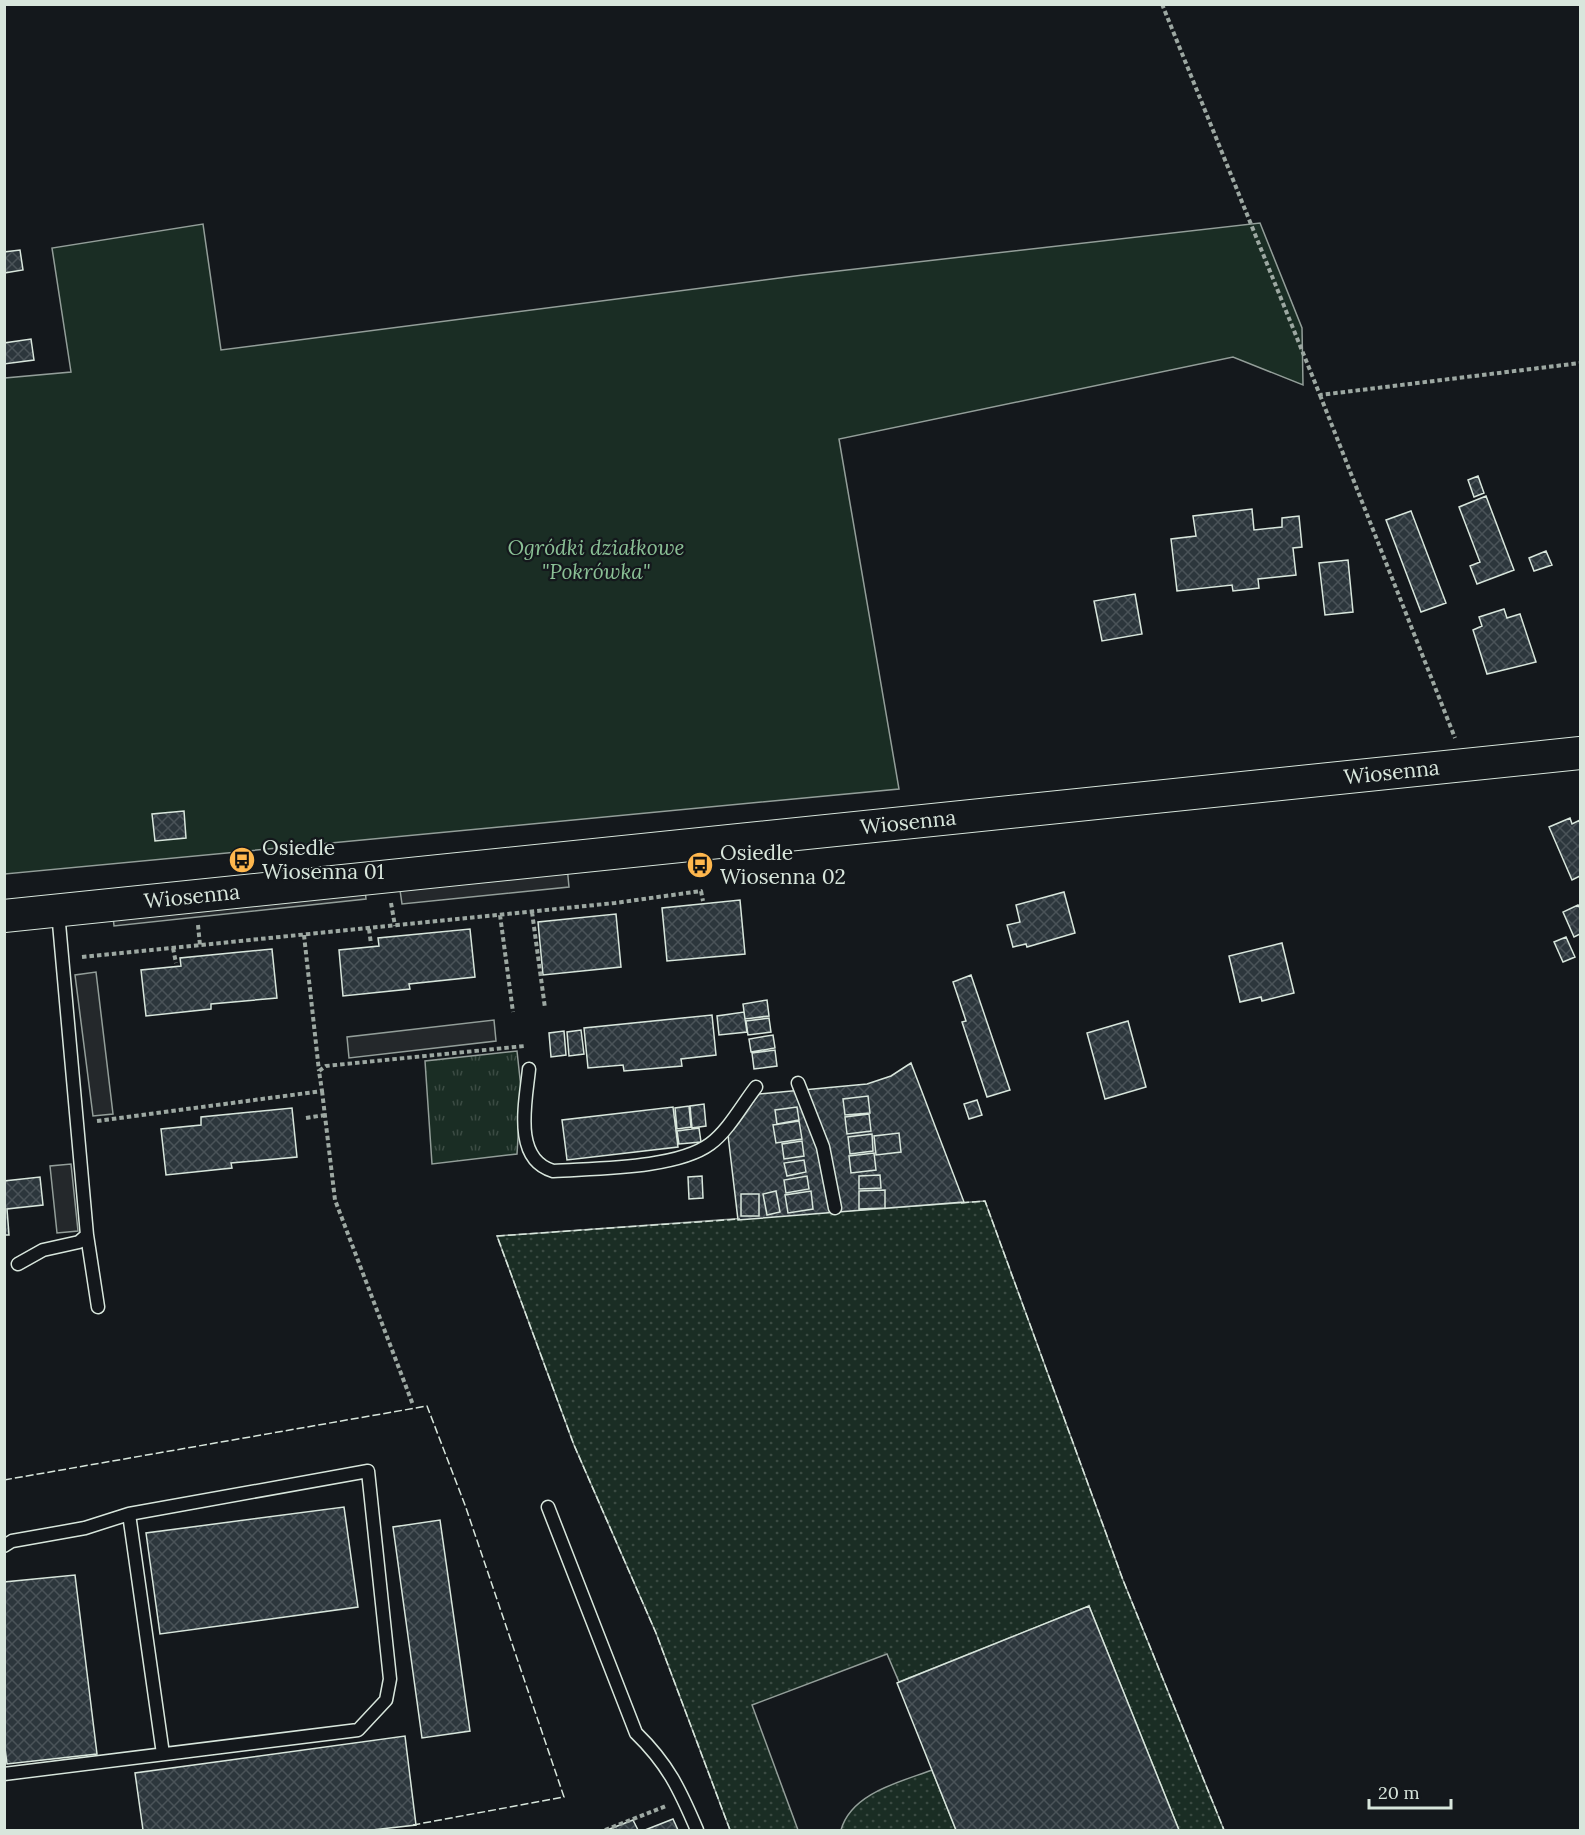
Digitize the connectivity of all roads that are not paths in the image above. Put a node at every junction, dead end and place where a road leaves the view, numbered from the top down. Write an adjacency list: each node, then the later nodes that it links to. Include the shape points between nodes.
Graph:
1 (1581, 753): 2 (street, Wiosenna)
2 (58, 912): 3 (street, Wiosenna); 8 (lane)
3 (4, 916)
4 (529, 1069): 6 (lane, via 524,1127 527,1147 535,1161 553,1172 652,1163 698,1152 712,1143)
5 (798, 1083): 7 (lane, via 823,1147)
6 (756, 1087)
7 (835, 1208)
8 (87, 1235): 9 (lane, via 79,1242 43,1250); 10 (lane)
9 (18, 1264)
10 (98, 1307)
11 (548, 1507): 16 (lane, via 636,1733 659,1756)
12 (129, 1514): 13 (lane); 14 (lane); 14 (lane, via 368,1471 390,1679 386,1700 358,1730)
13 (4, 1546)
14 (163, 1754): 15 (lane)
15 (4, 1774)
16 (697, 1830)

